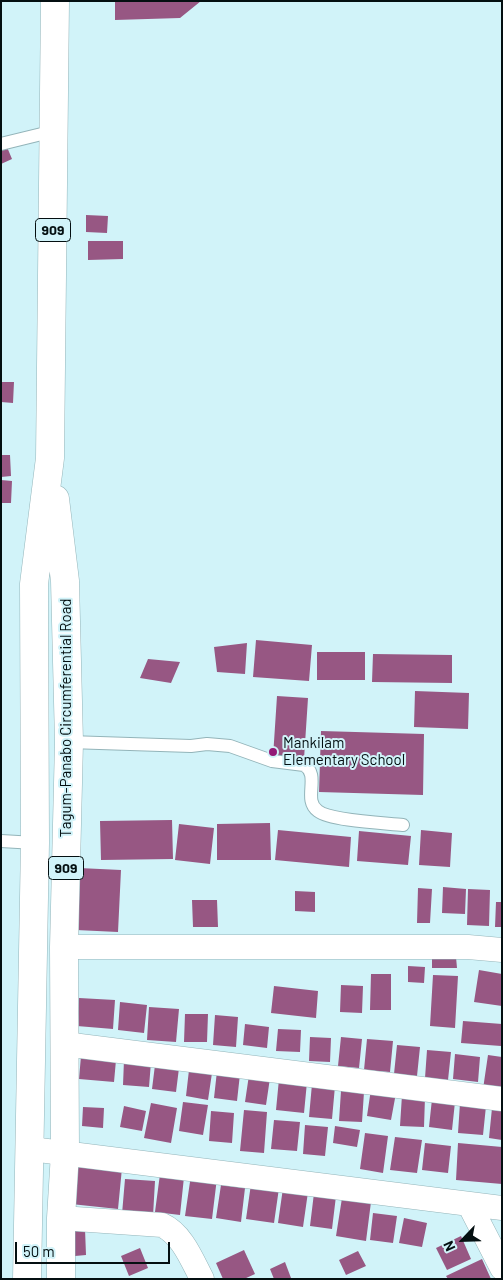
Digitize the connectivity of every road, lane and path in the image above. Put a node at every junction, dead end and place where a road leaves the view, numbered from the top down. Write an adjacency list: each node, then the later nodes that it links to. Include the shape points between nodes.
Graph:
1 (55, 1): 2 (highway, Tagum-Panabo Circumferential Road / 909)
2 (54, 131): 3 (lane); 4 (highway, Tagum-Panabo Circumferential Road / 909)
3 (1, 144)
4 (50, 458): 5 (highway, Tagum-Panabo Circumferential Road / 909, via 65,581); 8 (highway, Tagum-Panabo Circumferential Road / 909, via 34,584)
5 (68, 742): 6 (lane, via 230,746 272,761 304,765 312,773 311,796 317,811 336,818); 9 (highway, Tagum-Panabo Circumferential Road / 909)
6 (404, 825)
7 (1, 841): 8 (lane)
8 (36, 843): 13 (highway, Tagum-Panabo Circumferential Road / 909)
9 (64, 947): 10 (street, via 468,947); 11 (highway, Tagum-Panabo Circumferential Road / 909)
10 (502, 950)
11 (64, 1044): 12 (street); 14 (highway, Tagum-Panabo Circumferential Road / 909)
12 (502, 1099)
13 (31, 1149): 14 (street); 19 (highway, Tagum-Panabo Circumferential Road / 909)
14 (65, 1154): 15 (street); 17 (highway, Tagum-Panabo Circumferential Road / 909)
15 (469, 1204): 16 (street); 18 (street)
16 (502, 1208)
17 (61, 1218): 20 (highway, Tagum-Panabo Circumferential Road / 909); 21 (street, via 162,1225 174,1232)
18 (502, 1268)
19 (27, 1279)
20 (61, 1279)
21 (202, 1279)

